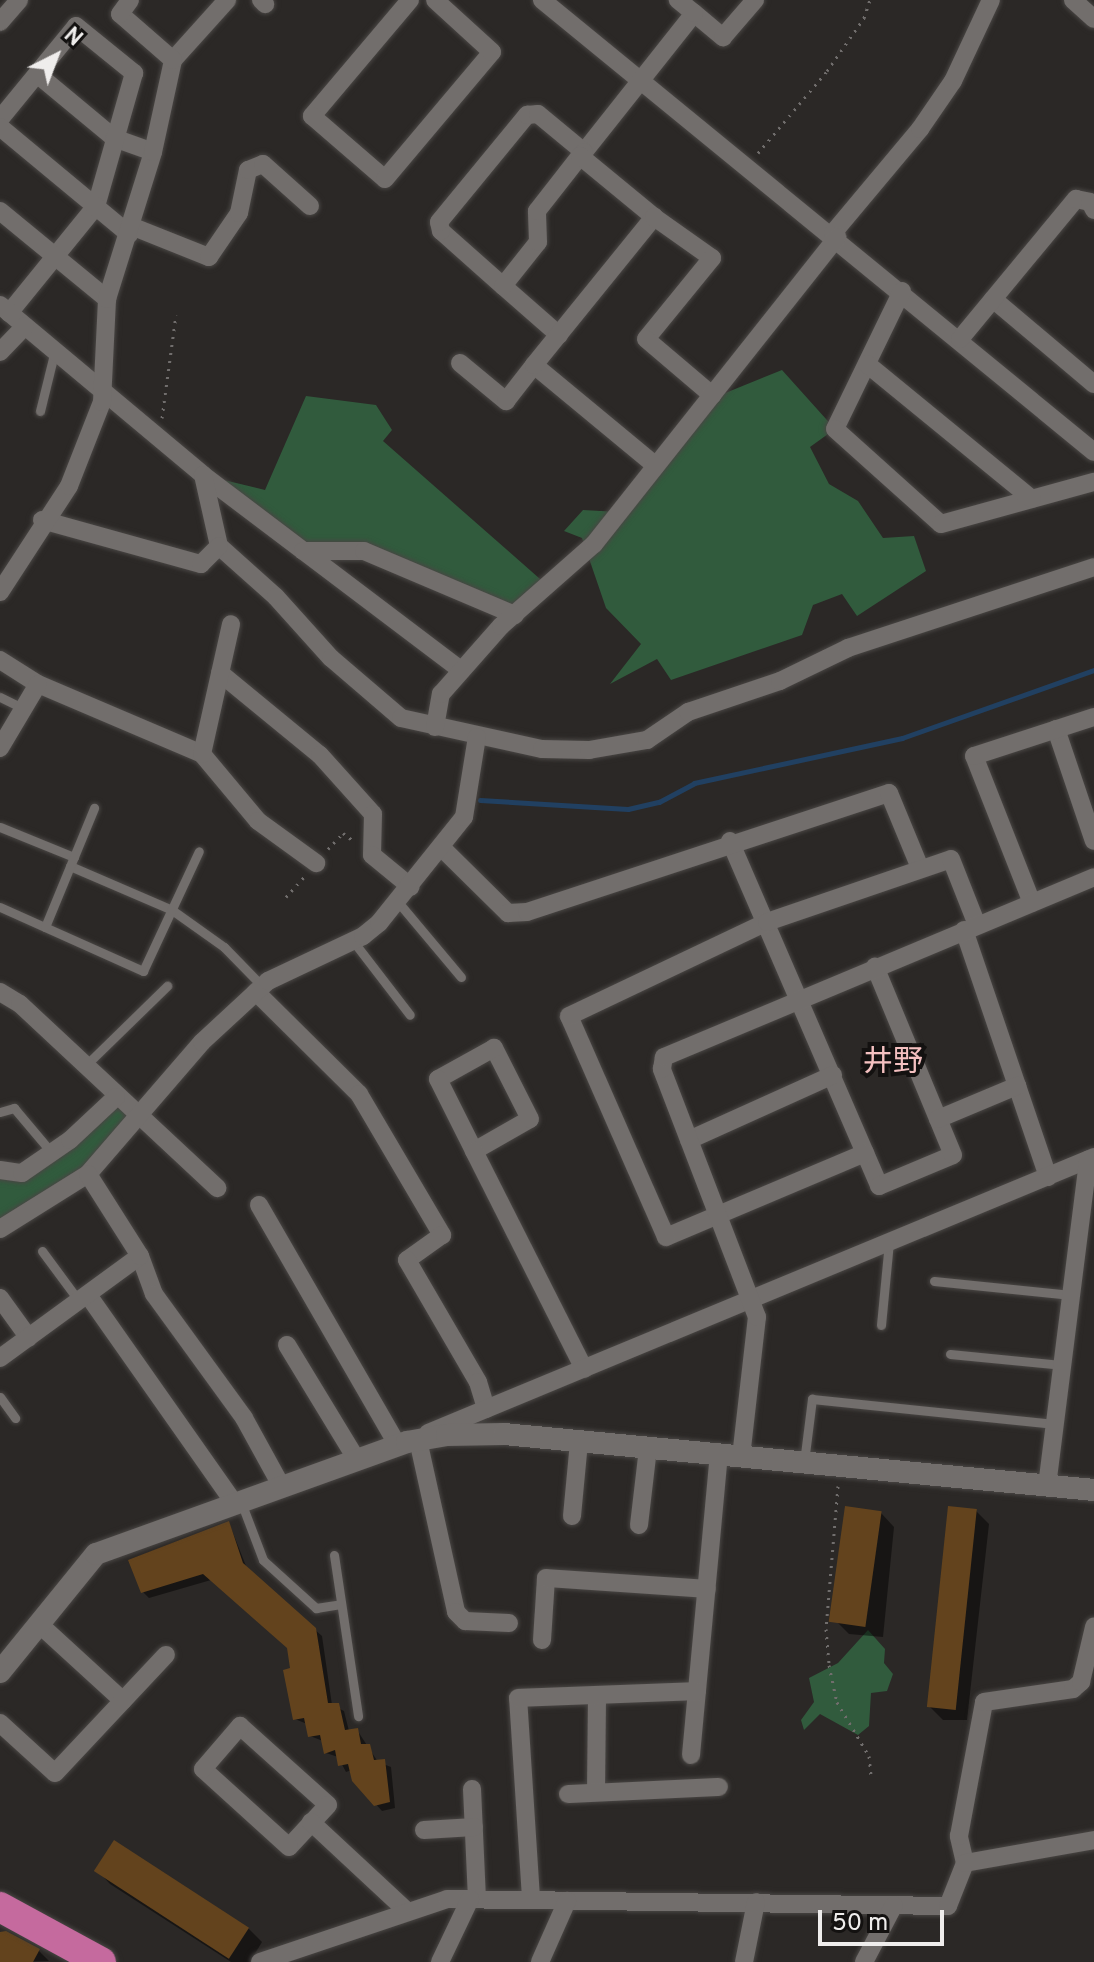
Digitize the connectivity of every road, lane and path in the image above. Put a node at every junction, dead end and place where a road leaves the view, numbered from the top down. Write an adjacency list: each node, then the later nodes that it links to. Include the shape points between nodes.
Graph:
1 (19, 0): 14 (street)
2 (130, 0): 15 (street, via 120,14)
3 (227, 0): 15 (street)
4 (410, 0): 5 (street, via 312,116 385,179 492,52)
5 (435, 0)
6 (542, 0): 17 (street)
7 (678, 0): 12 (street)
8 (755, 0): 12 (street, via 723,37)
9 (870, 0): 23 (path, via 864,18 827,71)
10 (991, 0): 30 (street, via 953,81)
11 (1073, 0): 13 (street)
12 (694, 13): 17 (street)
13 (1094, 19)
14 (0, 22)
15 (173, 60): 21 (street)
16 (37, 74): 18 (street); 20 (street); 20 (street, via 76,26 134,73)
17 (641, 79): 22 (street); 23 (street)
18 (0, 119)
19 (0, 127): 24 (street)
20 (114, 138): 21 (street); 24 (street)
21 (153, 152): 29 (street)
22 (582, 154): 28 (street); 32 (street, via 537,211 538,242); 32 (street, via 538,114 527,115 439,222 441,231)
23 (748, 165): 30 (street)
24 (96, 206): 29 (street); 31 (street)
25 (310, 206): 29 (street, via 263,164 248,170 239,213 209,257)
26 (1094, 210): 35 (street, via 1090,202 1076,199)
27 (0, 211): 31 (street)
28 (654, 217): 39 (street); 48 (street, via 712,258 646,339)
29 (130, 230): 34 (street)
30 (835, 235): 33 (street); 48 (street)
31 (54, 255): 34 (street); 36 (street)
32 (503, 286): 39 (street)
33 (902, 291): 40 (street); 44 (street)
34 (107, 299): 47 (street)
35 (993, 299): 40 (street); 46 (street)
36 (5, 309): 38 (street)
37 (176, 315): 50 (path)
38 (25, 326): 41 (street); 42 (street)
39 (559, 335): 45 (street)
40 (960, 339): 51 (street)
41 (55, 350): 47 (street); 49 (lane)
42 (0, 352)
43 (460, 363): 45 (street, via 506,401)
44 (867, 364): 55 (street); 55 (street, via 835,429 941,524)
45 (534, 365): 52 (street)
46 (1094, 384)
47 (103, 390): 50 (street); 56 (street, via 69,486)
48 (712, 395): 52 (street)
49 (40, 411)
50 (159, 439): 53 (street)
51 (1094, 452)
52 (656, 466): 61 (street, via 594,544)
53 (203, 475): 57 (street); 58 (street)
54 (1094, 482): 55 (street)
55 (1032, 499)
56 (42, 520): 57 (street, via 201,564); 60 (street, via 44,530)
57 (219, 546): 70 (street, via 276,597 331,658 401,718)
58 (303, 551): 61 (street, via 364,551); 64 (street)
59 (1094, 567): 72 (street, via 848,648 780,681 688,712 630,746 542,749)
60 (0, 592)
61 (515, 615): 64 (street)
62 (231, 624): 65 (street)
63 (0, 660): 66 (street)
64 (461, 670): 70 (street, via 441,694)
65 (220, 673): 74 (street); 85 (street, via 320,755 373,814 372,855)
66 (38, 684): 68 (street); 74 (street)
67 (0, 697): 68 (lane)
68 (23, 708): 73 (street)
69 (1094, 717): 71 (street)
70 (435, 727): 72 (street)
71 (1056, 729): 78 (street); 87 (street, via 974,756)
72 (477, 737): 79 (street, via 464,817)
73 (0, 748)
74 (202, 754): 82 (street, via 258,821)
75 (94, 808): 81 (lane)
76 (0, 827): 81 (lane)
77 (730, 841): 79 (street, via 527,912 508,913); 83 (street, via 889,793); 90 (street)
78 (1094, 841)
79 (442, 848): 85 (street)
80 (199, 851): 89 (lane)
81 (72, 861): 89 (lane); 91 (lane)
82 (316, 863)
83 (920, 868): 90 (street); 92 (street, via 951,859)
84 (1094, 877): 87 (street)
85 (411, 887): 86 (street)
86 (398, 902): 93 (street); 95 (lane)
87 (1032, 903): 92 (street)
88 (0, 907): 91 (lane)
89 (172, 910): 91 (lane, via 143,971); 97 (lane, via 224,947)
90 (767, 922): 99 (street); 118 (street, via 569,1016 666,1237)
91 (45, 927)
92 (970, 928): 94 (street); 103 (street)
93 (353, 941): 97 (street); 100 (lane)
94 (875, 967): 99 (street); 107 (street)
95 (461, 977)
96 (167, 986): 101 (lane)
97 (259, 989): 106 (street, via 202,1042); 137 (street, via 359,1094 442,1235 407,1260 478,1382)
98 (0, 992): 101 (street)
99 (800, 998): 102 (street); 108 (street, via 664,1057 662,1069)
100 (410, 1015)
101 (85, 1066): 104 (street)
102 (833, 1075): 108 (street); 111 (street)
103 (1017, 1086): 107 (street); 115 (street)
104 (116, 1097): 106 (street); 110 (street)
105 (0, 1112): 110 (lane, via 14,1108)
106 (137, 1117): 114 (street); 116 (street)
107 (938, 1119): 111 (street, via 953,1155 879,1186)
108 (689, 1140): 118 (street)
109 (474, 1151): 109 (street, via 530,1119 494,1048 438,1079); 135 (street)
110 (52, 1153): 113 (street, via 22,1173)
111 (865, 1153): 118 (street)
112 (1091, 1159): 115 (street); 122 (street)
113 (0, 1170)
114 (88, 1174): 119 (street); 123 (street)
115 (1048, 1177): 120 (street)
116 (217, 1188)
117 (259, 1205): 141 (street)
118 (719, 1217): 128 (street)
119 (0, 1229)
120 (889, 1242): 128 (street); 129 (lane)
121 (42, 1251): 127 (lane)
122 (1085, 1255): 125 (street)
123 (140, 1256): 127 (street); 148 (street, via 154,1294 244,1418)
124 (934, 1281): 125 (lane)
125 (1071, 1295): 134 (street)
126 (0, 1298): 130 (street)
127 (83, 1298): 130 (street); 150 (street)
128 (750, 1300): 135 (street); 143 (street, via 757,1317)
129 (881, 1325)
130 (29, 1338): 133 (street)
131 (287, 1345): 144 (street)
132 (950, 1354): 134 (lane)
133 (0, 1358)
134 (1063, 1365): 139 (street)
135 (584, 1369): 137 (street)
136 (0, 1397): 138 (lane)
137 (486, 1409): 141 (street)
138 (15, 1418)
139 (1055, 1424): 145 (lane, via 812,1399); 147 (street)
140 (579, 1442): 141 (street, via 504,1434); 142 (street); 151 (street)
141 (407, 1443): 144 (street); 157 (street, via 456,1612 465,1621)
142 (648, 1448): 143 (street); 152 (street)
143 (730, 1456): 145 (street); 154 (street)
144 (357, 1460): 148 (street)
145 (804, 1463): 146 (street)
146 (839, 1466): 147 (street); 168 (path, via 826,1629 829,1665 837,1702 869,1756)
147 (1047, 1486): 149 (street)
148 (282, 1487): 150 (street)
149 (1094, 1490)
150 (238, 1503): 155 (lane, via 263,1560 316,1608); 156 (street, via 96,1554)
151 (572, 1516)
152 (639, 1525)
153 (334, 1555): 155 (lane)
154 (707, 1589): 159 (street, via 546,1578); 162 (street)
155 (341, 1604): 165 (lane)
156 (38, 1623): 161 (street); 164 (street)
157 (509, 1623)
158 (1094, 1627): 177 (street, via 1081,1682 1073,1689 984,1702 959,1836)
159 (542, 1640)
160 (166, 1655): 164 (street)
161 (0, 1672)
162 (697, 1691): 163 (street); 167 (street)
163 (597, 1695): 171 (street); 178 (street, via 518,1698)
164 (123, 1701): 166 (street, via 55,1773)
165 (358, 1716)
166 (0, 1723)
167 (691, 1755)
168 (871, 1776)
169 (719, 1787): 171 (street)
170 (472, 1789): 174 (street)
171 (596, 1792): 172 (street)
172 (568, 1794)
173 (311, 1822): 173 (street, via 289,1847 203,1769 240,1726 328,1805); 183 (street)
174 (474, 1827): 175 (street); 179 (street)
175 (424, 1830)
176 (1094, 1840): 177 (street)
177 (965, 1863): 182 (street, via 948,1906)
178 (531, 1898): 179 (street); 180 (street)
179 (474, 1899): 183 (street, via 447,1899); 188 (street)
180 (567, 1901): 181 (street); 185 (street)
181 (756, 1902): 182 (street); 189 (street)
182 (894, 1905): 190 (street)
183 (408, 1912): 187 (street)
184 (2, 1913): 186 (highway)
185 (545, 1961)
186 (101, 1962)
187 (260, 1962)
188 (440, 1962)
189 (744, 1962)
190 (864, 1962)

